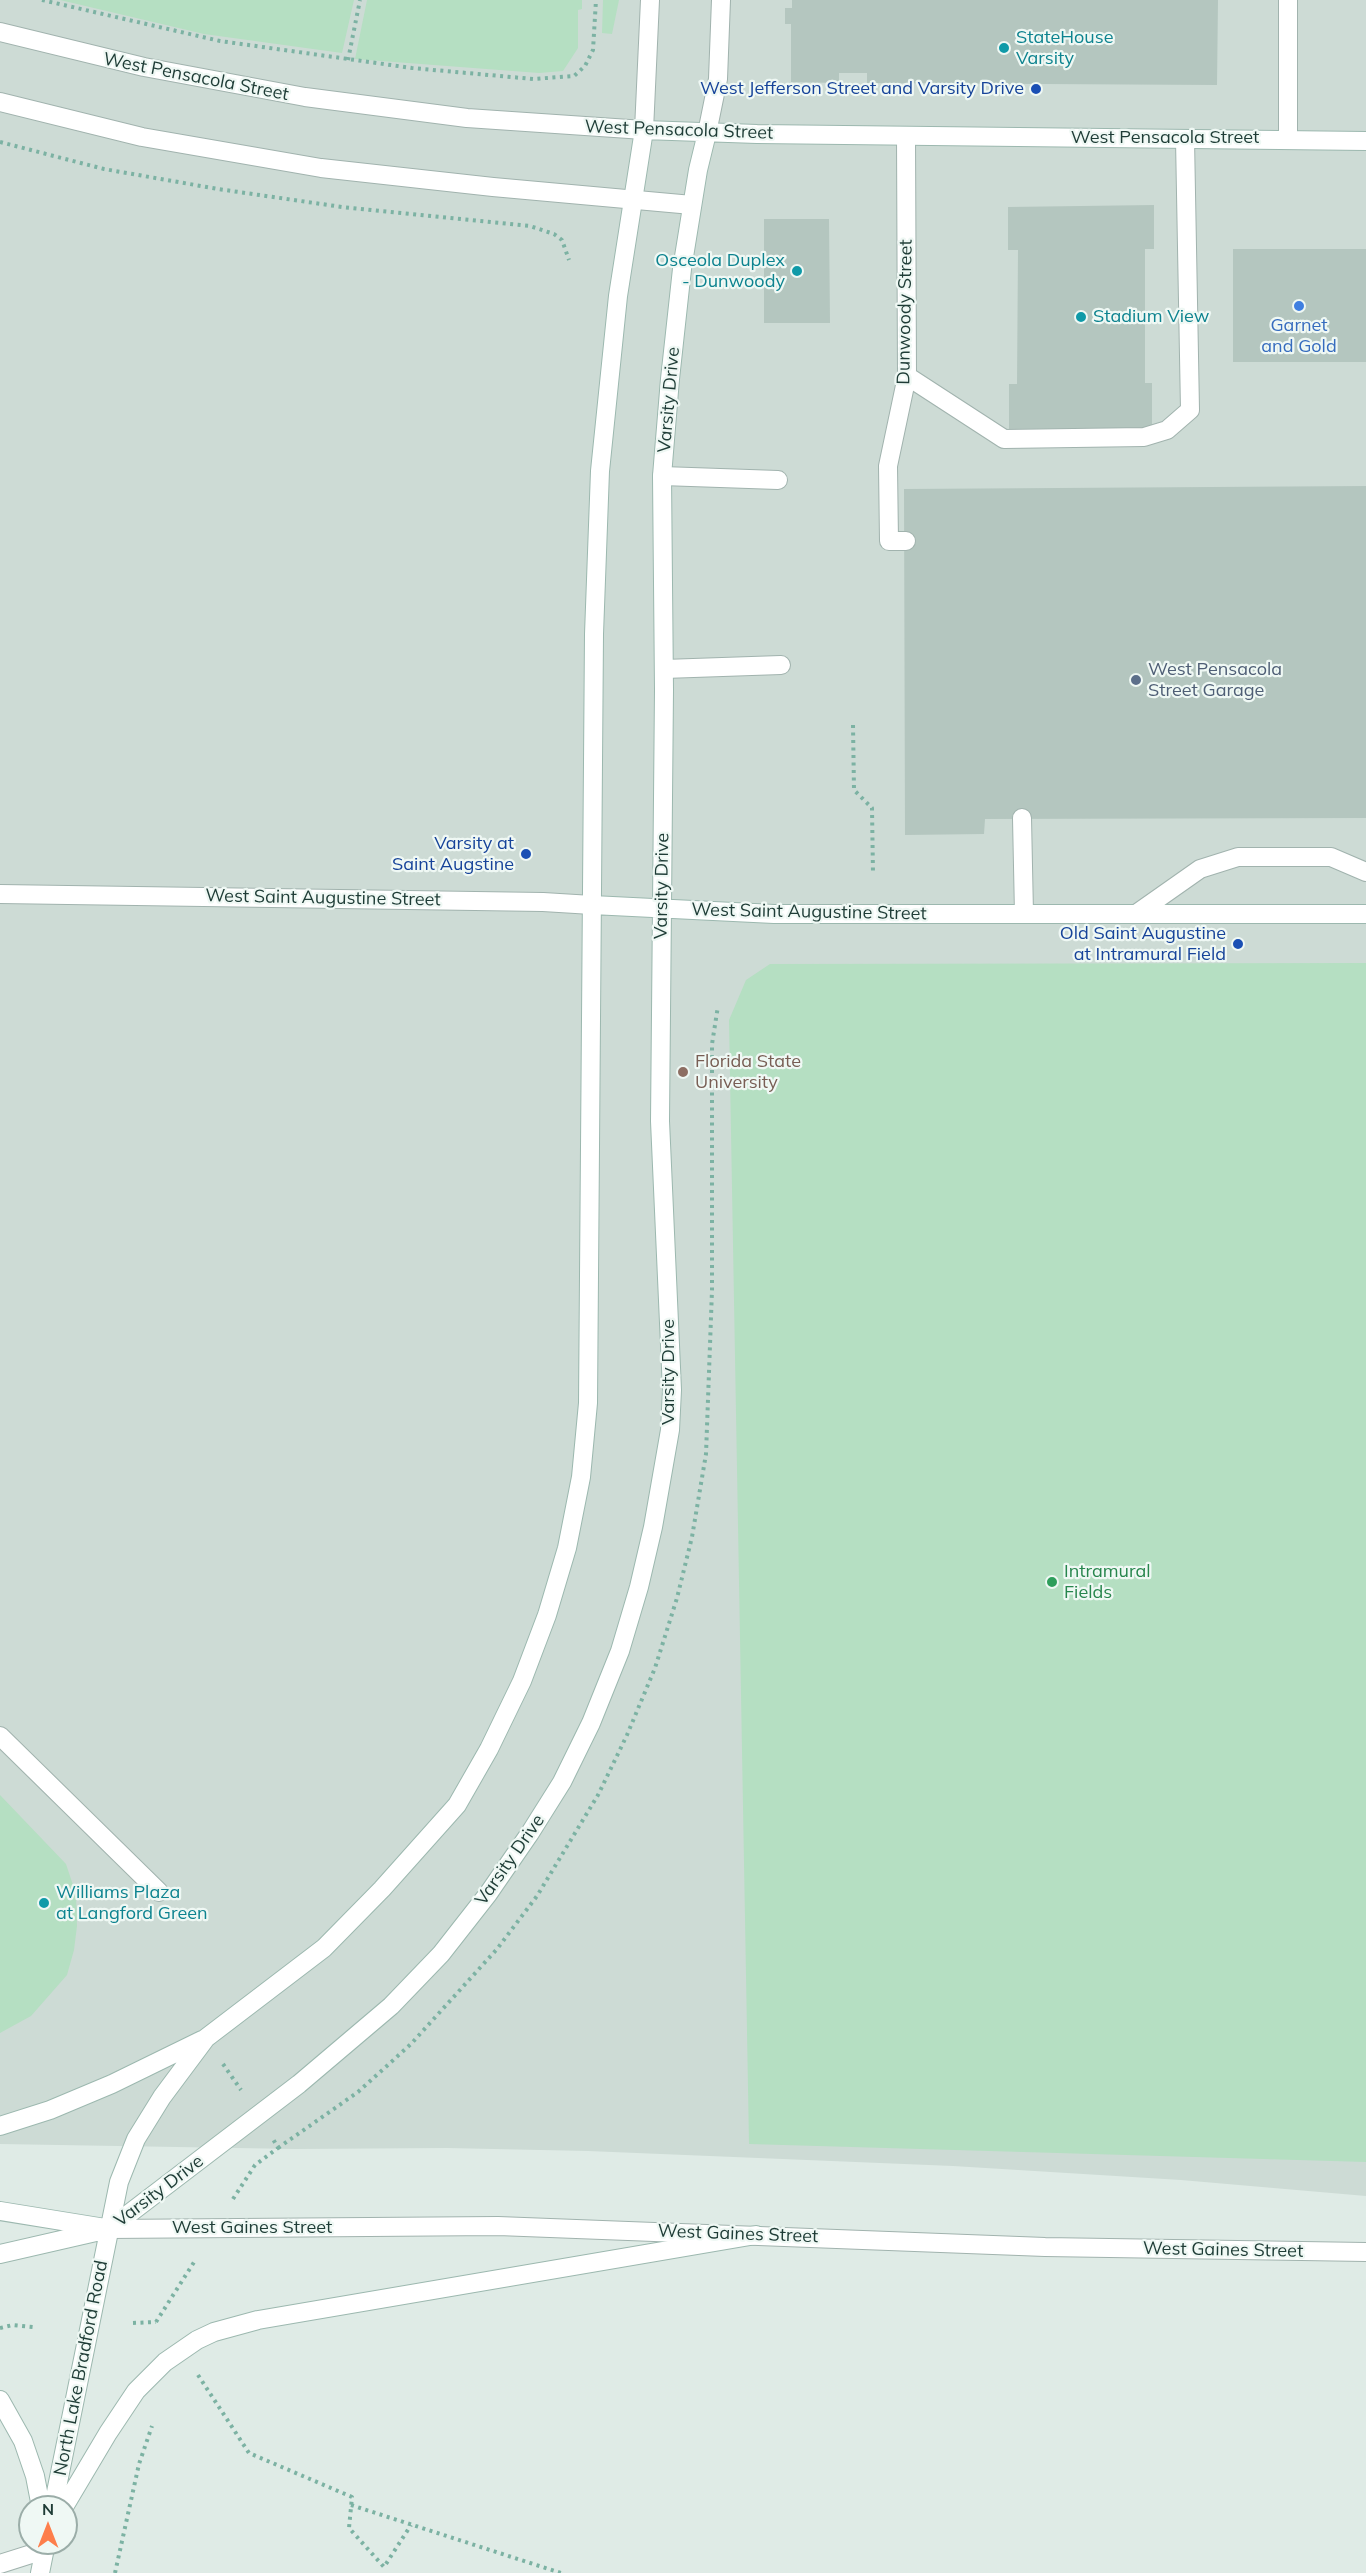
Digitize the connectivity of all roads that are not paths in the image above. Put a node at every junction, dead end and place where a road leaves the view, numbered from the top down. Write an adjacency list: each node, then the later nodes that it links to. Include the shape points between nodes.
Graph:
1 (650, 0): 6 (main road, Varsity Drive)
2 (721, 0): 7 (main road, Varsity Drive, via 718,79)
3 (1288, 0): 10 (main road)
4 (0, 32): 6 (main road, West Pensacola Street, via 144,68 316,99 467,118)
5 (0, 102): 12 (main road, via 142,137 321,168)
6 (644, 130): 7 (main road, West Pensacola Street); 12 (main road, Varsity Drive)
7 (707, 133): 8 (main road, West Pensacola Street); 13 (main road, Varsity Drive)
8 (906, 136): 9 (main road, West Pensacola Street); 14 (main road, Dunwoody Street)
9 (1185, 139): 10 (main road, West Pensacola Street); 14 (main road, via 1190,410 1167,430 1144,436 1004,438)
10 (1288, 139): 11 (main road, West Pensacola Street)
11 (1366, 141)
12 (632, 200): 13 (main road); 23 (main road, Varsity Drive, via 600,471)
13 (692, 205): 15 (main road, Varsity Drive)
14 (907, 376): 17 (main road, Dunwoody Street, via 888,466 889,541)
15 (662, 476): 16 (main road); 19 (main road, Varsity Drive)
16 (777, 480)
17 (906, 541)
18 (781, 665): 19 (main road)
19 (664, 669): 24 (main road, Varsity Drive)
20 (1022, 818): 25 (main road)
21 (1366, 872): 26 (main road, via 1331,857 1238,857 1200,869)
22 (0, 894): 23 (main road, West Saint Augustine Street)
23 (592, 905): 24 (main road, West Saint Augustine Street); 30 (main road, Varsity Drive, via 588,1403 581,1477 567,1548 547,1615 522,1681 457,1805 324,1948)
24 (662, 909): 25 (main road, West Saint Augustine Street, via 774,914); 33 (main road, Varsity Drive, via 660,1121 672,1390 670,1430 639,1587 620,1651 591,1723 562,1782 517,1853 441,1954 335,2056)
25 (1024, 914): 26 (main road, West Saint Augustine Street)
26 (1136, 914): 27 (main road, West Saint Augustine Street)
27 (1366, 914)
28 (0, 1736): 29 (main road)
29 (159, 1892)
30 (206, 2038): 31 (main road, via 112,2084); 33 (main road, Varsity Drive, via 136,2139 119,2182)
31 (0, 2126)
32 (0, 2211): 33 (main road)
33 (109, 2229): 34 (main road, West Gaines Street, via 498,2226); 36 (main road); 39 (main road, North Lake Bradford Road)
34 (756, 2235): 35 (main road, West Gaines Street, via 1045,2247); 40 (main road, via 258,2320 214,2332 165,2362 136,2391)
35 (1366, 2252)
36 (0, 2254)
37 (0, 2400): 38 (main road, via 22,2441)
38 (38, 2495)
39 (55, 2495)
40 (71, 2495)
41 (21, 2555): 43 (main road)
42 (43, 2555): 44 (main road)
43 (0, 2564)
44 (39, 2573)

